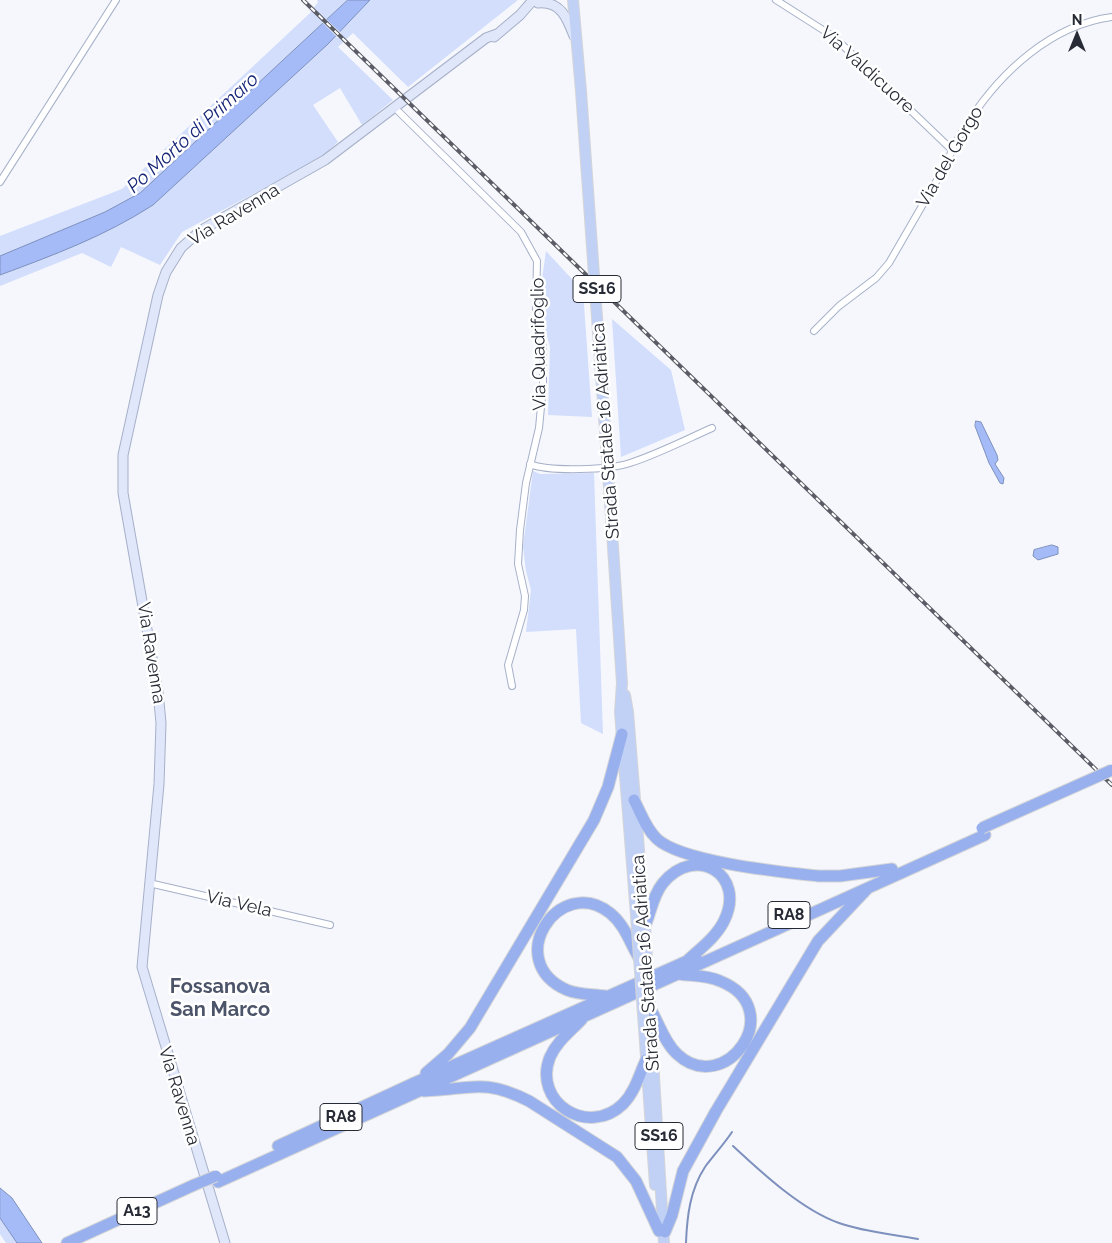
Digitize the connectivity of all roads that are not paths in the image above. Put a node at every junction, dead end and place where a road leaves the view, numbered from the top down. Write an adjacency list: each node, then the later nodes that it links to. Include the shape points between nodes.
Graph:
1 (116, 0): 11 (street)
2 (573, 0): 7 (main road, Strada Statale 16 Adriatica / SS16)
3 (776, 0): 9 (street, Via Valdicuore, via 834,36)
4 (538, 1): 6 (main road, Via Ravenna); 7 (main road, Via Ravenna, via 550,3 561,10)
5 (1112, 18): 9 (street, Via del Gorgo, via 1060,35 1023,58 982,101)
6 (497, 34): 8 (main road, Via Ravenna); 10 (main road, Via Ravenna, via 486,38)
7 (577, 42): 15 (main road, Strada Statale 16 Adriatica / SS16, bridge)
8 (398, 111): 10 (main road, Via Ravenna); 14 (street, Via Quadrifoglio, via 521,232 533,252 538,270 536,310 543,348 543,386 539,428)
9 (951, 149): 12 (street, Via del Gorgo, via 948,161 888,263 876,278 839,306)
10 (339, 151): 23 (main road, Via Ravenna, via 190,239 172,260 158,295 122,466 123,493 160,714 158,784)
11 (0, 182)
12 (814, 331)
13 (712, 428): 14 (street, via 629,464 554,470)
14 (530, 464): 16 (street, Via Quadrifoglio, via 518,549 524,610 508,665)
15 (622, 683): 17 (main road, Strada Statale 16 Adriatica / SS16); 20 (main road, Strada Statale 16 Adriatica / SS16, via 628,712)
16 (512, 686)
17 (622, 734): 25 (main road, Strada Statale 16 Adriatica / SS16); 36 (highway, via 608,788 594,820 476,1018)
18 (1112, 770): 21 (highway, RA8, bridge)
19 (1112, 778): 21 (highway, RA8)
20 (634, 800): 22 (highway, via 652,834 664,845 686,855 818,876); 25 (main road, Strada Statale 16 Adriatica / SS16)
21 (983, 832): 22 (highway, RA8); 24 (highway, RA8)
22 (892, 869): 29 (highway, RA8)
23 (148, 883): 26 (street, Via Vela); 41 (main road, Via Ravenna, via 141,957 144,977)
24 (868, 887): 30 (highway, RA8); 38 (highway, via 818,942 709,1124 682,1171 672,1215)
25 (644, 912): 27 (highway); 28 (main road, Strada Statale 16 Adriatica / SS16, bridge); 29 (highway, via 662,884 684,867 707,866 725,880 730,899 725,919 710,941)
26 (330, 925)
27 (645, 926): 32 (main road, Strada Statale 16 Adriatica / SS16, bridge)
28 (639, 958): 31 (highway, via 619,922 599,907 575,904 564,908 542,930 538,942 540,962 548,976 573,992); 34 (main road, Strada Statale 16 Adriatica / SS16, bridge)
29 (686, 961): 31 (highway, RA8)
30 (678, 974): 32 (highway, via 712,978 733,988 743,998 749,1010 750,1031 736,1054 709,1066 695,1065 672,1048); 33 (highway, RA8)
31 (607, 996): 36 (highway, RA8)
32 (650, 1008): 34 (main road, Strada Statale 16 Adriatica / SS16)
33 (587, 1014): 35 (highway, via 562,1039 548,1063 548,1084 560,1106 584,1118 598,1118 610,1113 633,1091); 36 (highway, RA8)
34 (648, 1041): 35 (main road, Strada Statale 16 Adriatica / SS16); 38 (main road, Strada Statale 16 Adriatica / SS16)
35 (646, 1060): 38 (main road, Strada Statale 16 Adriatica / SS16)
36 (416, 1087): 37 (highway, RA8); 38 (highway, via 487,1086 529,1101 618,1157 636,1182)
37 (230, 1173): 39 (highway, A13)
38 (662, 1237)
39 (82, 1240): 40 (highway, A13)
40 (67, 1243)
41 (225, 1243)

